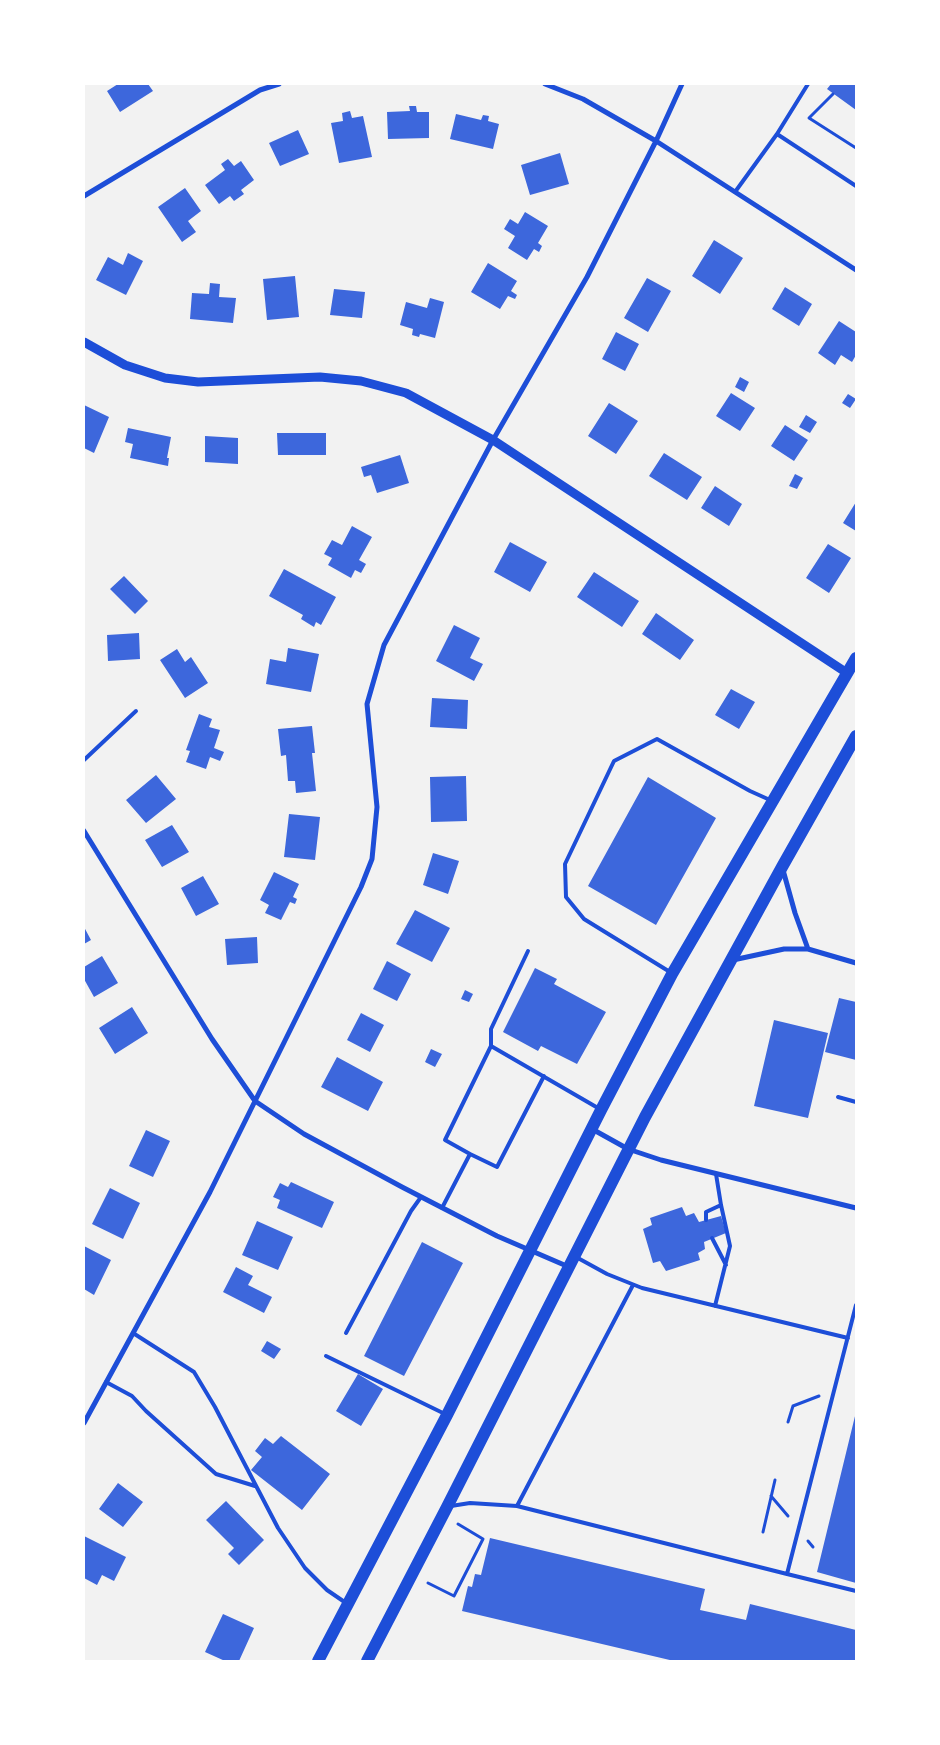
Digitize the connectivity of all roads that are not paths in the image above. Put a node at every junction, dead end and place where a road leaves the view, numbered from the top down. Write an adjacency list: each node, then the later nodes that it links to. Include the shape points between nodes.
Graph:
1 (279, 84): 9 (street, via 260,90)
2 (546, 84): 6 (street, via 583,99)
3 (682, 84): 6 (street)
4 (808, 84): 5 (lane)
5 (777, 134): 7 (lane); 8 (lane)
6 (656, 141): 8 (street); 12 (street, via 587,277)
7 (856, 186)
8 (735, 192): 10 (street)
9 (84, 196)
10 (856, 270)
11 (84, 342): 12 (street, via 125,365 164,378 198,382 320,377 361,381 406,393)
12 (493, 440): 14 (street); 29 (street, via 384,645 367,704 376,807 372,860)
13 (856, 658): 14 (main road)
14 (849, 674): 18 (main road)
15 (136, 712): 17 (lane)
16 (856, 736): 20 (main road)
17 (84, 760)
18 (772, 801): 25 (main road); 25 (lane, via 657,740 614,761 565,864 566,897 584,919)
19 (84, 831): 29 (street, via 212,1039)
20 (782, 867): 21 (street); 23 (main road)
21 (808, 949): 23 (street, via 784,949); 24 (street)
22 (528, 951): 26 (lane, via 491,1029)
23 (730, 961): 33 (main road)
24 (856, 964)
25 (672, 974): 31 (main road)
26 (492, 1046): 27 (lane); 34 (lane, via 445,1140)
27 (544, 1076): 31 (lane); 34 (lane, via 497,1168)
28 (838, 1097): 30 (lane)
29 (256, 1101): 36 (street, via 304,1134); 48 (street)
30 (856, 1102)
31 (601, 1110): 32 (main road)
32 (592, 1129): 33 (street); 42 (main road)
33 (628, 1149): 35 (street); 43 (main road)
34 (470, 1154): 38 (lane)
35 (716, 1174): 37 (lane); 39 (street)
36 (421, 1197): 38 (street); 49 (lane)
37 (721, 1205): 40 (lane, via 706,1212); 44 (lane, via 730,1246)
38 (442, 1208): 42 (street)
39 (856, 1208)
40 (706, 1220)
41 (712, 1238): 44 (lane)
42 (530, 1250): 43 (street); 53 (main road)
43 (572, 1261): 45 (lane); 57 (main road)
44 (726, 1265): 47 (lane)
45 (633, 1285): 47 (lane); 56 (lane)
46 (856, 1305): 50 (lane)
47 (716, 1306): 50 (lane)
48 (133, 1333): 52 (street); 55 (lane, via 194,1372)
49 (346, 1334)
50 (848, 1338): 58 (lane)
51 (326, 1356): 53 (lane)
52 (106, 1382): 54 (street); 55 (lane, via 132,1396 216,1474)
53 (447, 1415): 60 (main road)
54 (84, 1423)
55 (255, 1486): 60 (lane, via 305,1568 327,1590)
56 (517, 1506): 57 (lane, via 470,1503); 58 (lane)
57 (448, 1507): 62 (main road)
58 (787, 1574): 59 (lane)
59 (856, 1591)
60 (348, 1604): 61 (main road)
61 (318, 1661)
62 (367, 1661)

